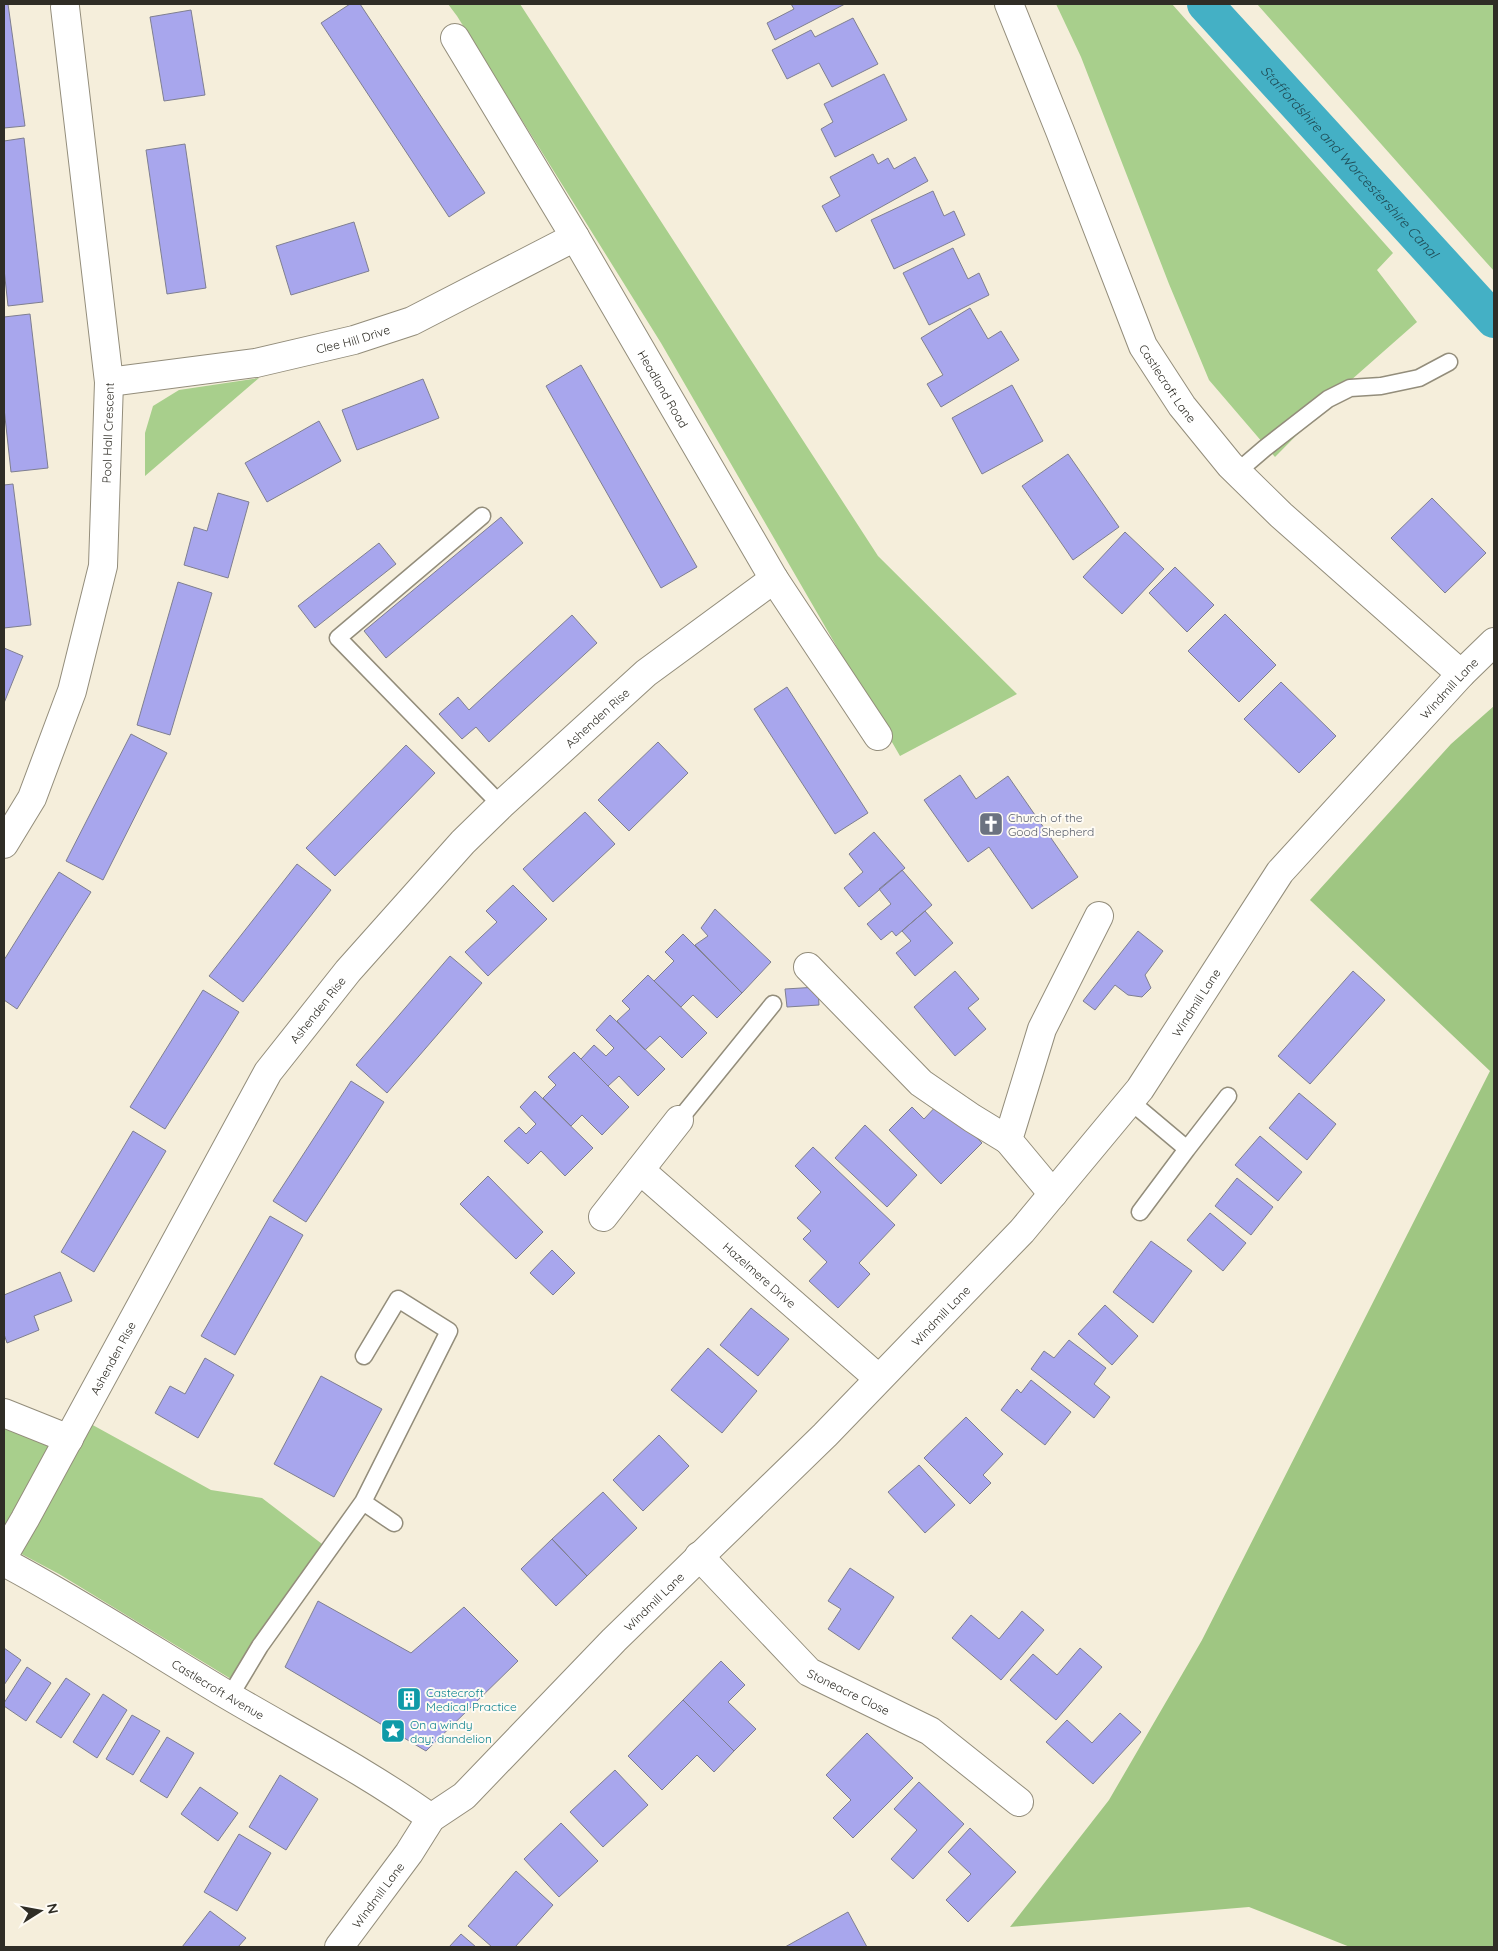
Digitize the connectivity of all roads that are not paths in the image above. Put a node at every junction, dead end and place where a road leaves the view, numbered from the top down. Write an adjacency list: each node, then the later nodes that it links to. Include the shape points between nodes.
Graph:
1 (1009, 4): 7 (street, Castlecroft Lane, via 1143,346 1182,406)
2 (64, 7): 6 (street, Pool Hall Crescent)
3 (455, 38): 4 (street, Headland Road)
4 (575, 237): 6 (street, Clee Hill Drive, via 412,321 354,340 256,363); 9 (street, Headland Road)
5 (1449, 362): 7 (lane, via 1419,378 1350,388 1328,399)
6 (109, 382): 14 (street, Pool Hall Crescent, via 103,566 72,691 32,798)
7 (1237, 472): 11 (street, Castlecroft Lane)
8 (482, 516): 13 (lane, via 338,638)
9 (774, 579): 12 (street, Headland Road); 13 (street, Ashenden Rise, via 646,673)
10 (1494, 642): 11 (street, Windmill Lane)
11 (1461, 674): 19 (street, Windmill Lane, via 1280,872)
12 (878, 736)
13 (502, 805): 30 (street, Ashenden Rise, via 463,842 348,971 268,1072)
14 (4, 844)
15 (1100, 916): 21 (street, via 1042,1029)
16 (808, 966): 21 (street, via 921,1082)
17 (773, 1004): 20 (lane)
18 (1228, 1096): 22 (lane)
19 (1130, 1101): 22 (lane); 24 (street, Windmill Lane)
20 (679, 1120): 23 (street)
21 (1008, 1140): 24 (street)
22 (1187, 1149): 25 (lane)
23 (640, 1170): 26 (street); 28 (street, Hazelmere Drive)
24 (1053, 1194): 28 (street, Windmill Lane, via 1022,1231)
25 (1140, 1212)
26 (603, 1216)
27 (364, 1356): 31 (lane, via 398,1299 449,1331)
28 (878, 1378): 34 (street, Windmill Lane, via 825,1435)
29 (4, 1413): 30 (street)
30 (69, 1439): 33 (street, Ashenden Rise)
31 (364, 1502): 32 (lane); 36 (lane, via 260,1646)
32 (394, 1523)
33 (4, 1554)
34 (699, 1556): 37 (street, Stoneacre Close, via 809,1672 930,1731); 38 (street, Windmill Lane, via 464,1796)
35 (4, 1562): 36 (street, Castlecroft Avenue)
36 (230, 1696): 38 (street, Castlecroft Avenue, via 394,1792)
37 (1019, 1802)
38 (431, 1818): 39 (street, Windmill Lane)
39 (339, 1947)

